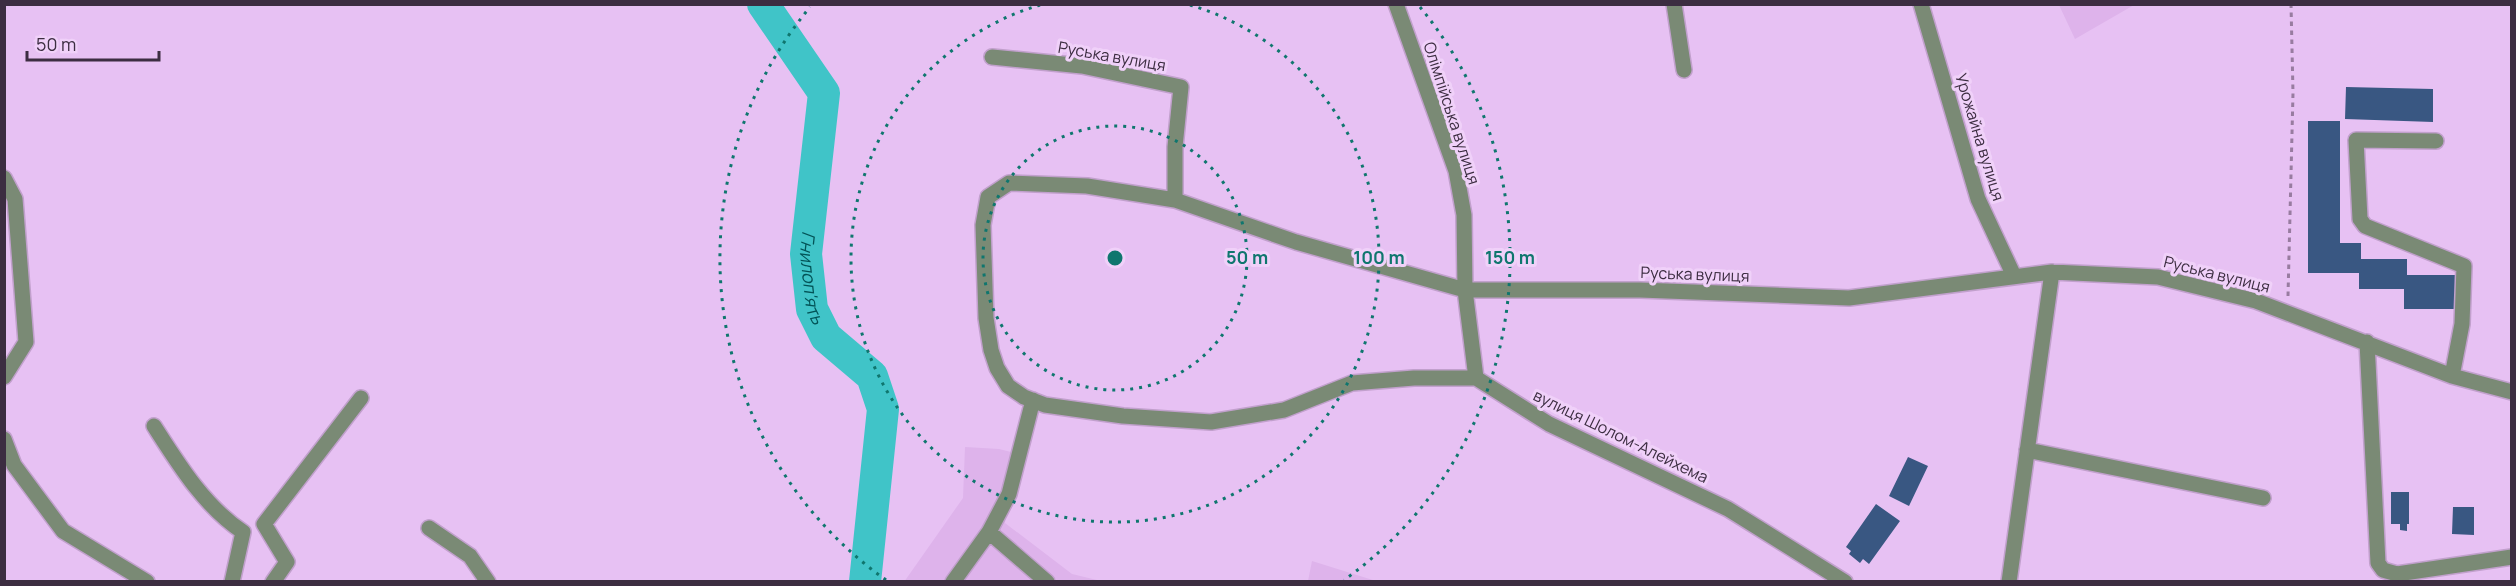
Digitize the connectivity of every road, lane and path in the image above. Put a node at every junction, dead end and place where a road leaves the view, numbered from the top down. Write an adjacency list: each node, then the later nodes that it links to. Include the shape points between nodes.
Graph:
1 (1396, 4): 12 (street, Олімпійська вулиця, via 1456,171 1464,215)
2 (1674, 4): 6 (street)
3 (1921, 4): 11 (street, Урожайна вулиця, via 1978,199)
4 (2291, 4): 13 (path, via 2293,93)
5 (992, 57): 9 (street, Руська вулиця, via 1082,66 1181,87)
6 (1684, 70)
7 (2436, 141): 15 (street, via 2356,140 2360,219 2365,226 2464,266 2462,324)
8 (4, 178): 16 (street, via 15,199 26,342)
9 (1175, 200): 12 (street, Руська вулиця, via 1296,242); 20 (street, via 1047,183 1008,183 988,197 983,225 986,318 992,350 1008,386)
10 (2052, 272): 11 (street, Руська вулиця); 13 (street, Руська вулиця, via 2158,277 2256,301); 23 (street)
11 (2014, 276): 12 (street, Руська вулиця, via 1849,298 1640,290)
12 (1465, 290): 17 (street, Олімпійська вулиця)
13 (2287, 313): 14 (street, Руська вулиця)
14 (2367, 342): 15 (street, Руська вулиця); 30 (street, via 2378,563 2383,570 2397,574)
15 (2452, 376): 18 (street, Руська вулиця)
16 (4, 377)
17 (1476, 378): 20 (street, via 1352,383 1284,410 1211,422 1123,416); 37 (street, вулиця Шолом-Алейхема, via 1549,424 1728,509)
18 (2511, 392)
19 (361, 398): 25 (street)
20 (1033, 400): 28 (street, via 1009,495)
21 (154, 426): 27 (street, via 188,477 224,519)
22 (4, 439): 31 (street, via 14,465 63,531)
23 (2027, 450): 24 (street); 38 (street)
24 (2263, 498)
25 (264, 524): 27 (street); 33 (street, via 287,562)
26 (429, 528): 34 (street, via 470,556)
27 (243, 532): 32 (street)
28 (989, 532): 35 (street); 36 (street)
29 (2511, 557): 30 (street)
30 (2438, 575)
31 (147, 582)
32 (232, 582)
33 (273, 582)
34 (488, 582)
35 (953, 582)
36 (1047, 582)
37 (1845, 582)
38 (2010, 582)

